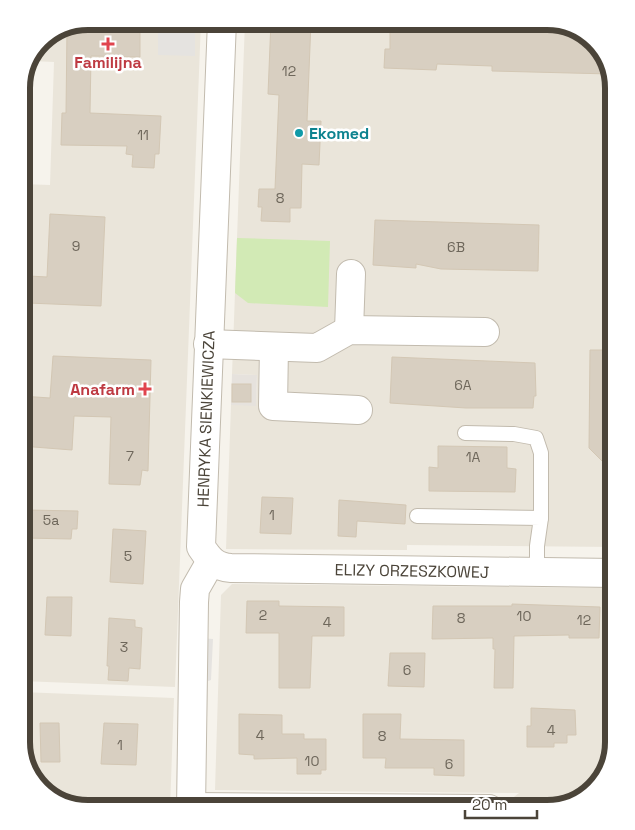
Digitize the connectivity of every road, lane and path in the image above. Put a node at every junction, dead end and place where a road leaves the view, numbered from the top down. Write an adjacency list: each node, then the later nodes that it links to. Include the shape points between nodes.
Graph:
1 (222, 30): 5 (street, HENRYKA SIENKIEWICZA)
2 (351, 274): 3 (street)
3 (349, 330): 4 (street); 6 (street, via 317,348)
4 (485, 332)
5 (208, 344): 6 (street); 11 (street, HENRYKA SIENKIEWICZA, via 201,547)
6 (274, 347): 7 (street, via 273,406)
7 (358, 410)
8 (465, 433): 10 (lane, via 536,438 541,453)
9 (416, 516): 10 (lane)
10 (541, 518): 12 (lane)
11 (211, 562): 12 (street, ELIZY ORZESZKOWEJ, via 223,568); 14 (street, via 195,589)
12 (537, 573): 13 (street, ELIZY ORZESZKOWEJ)
13 (605, 573)
14 (191, 800)

